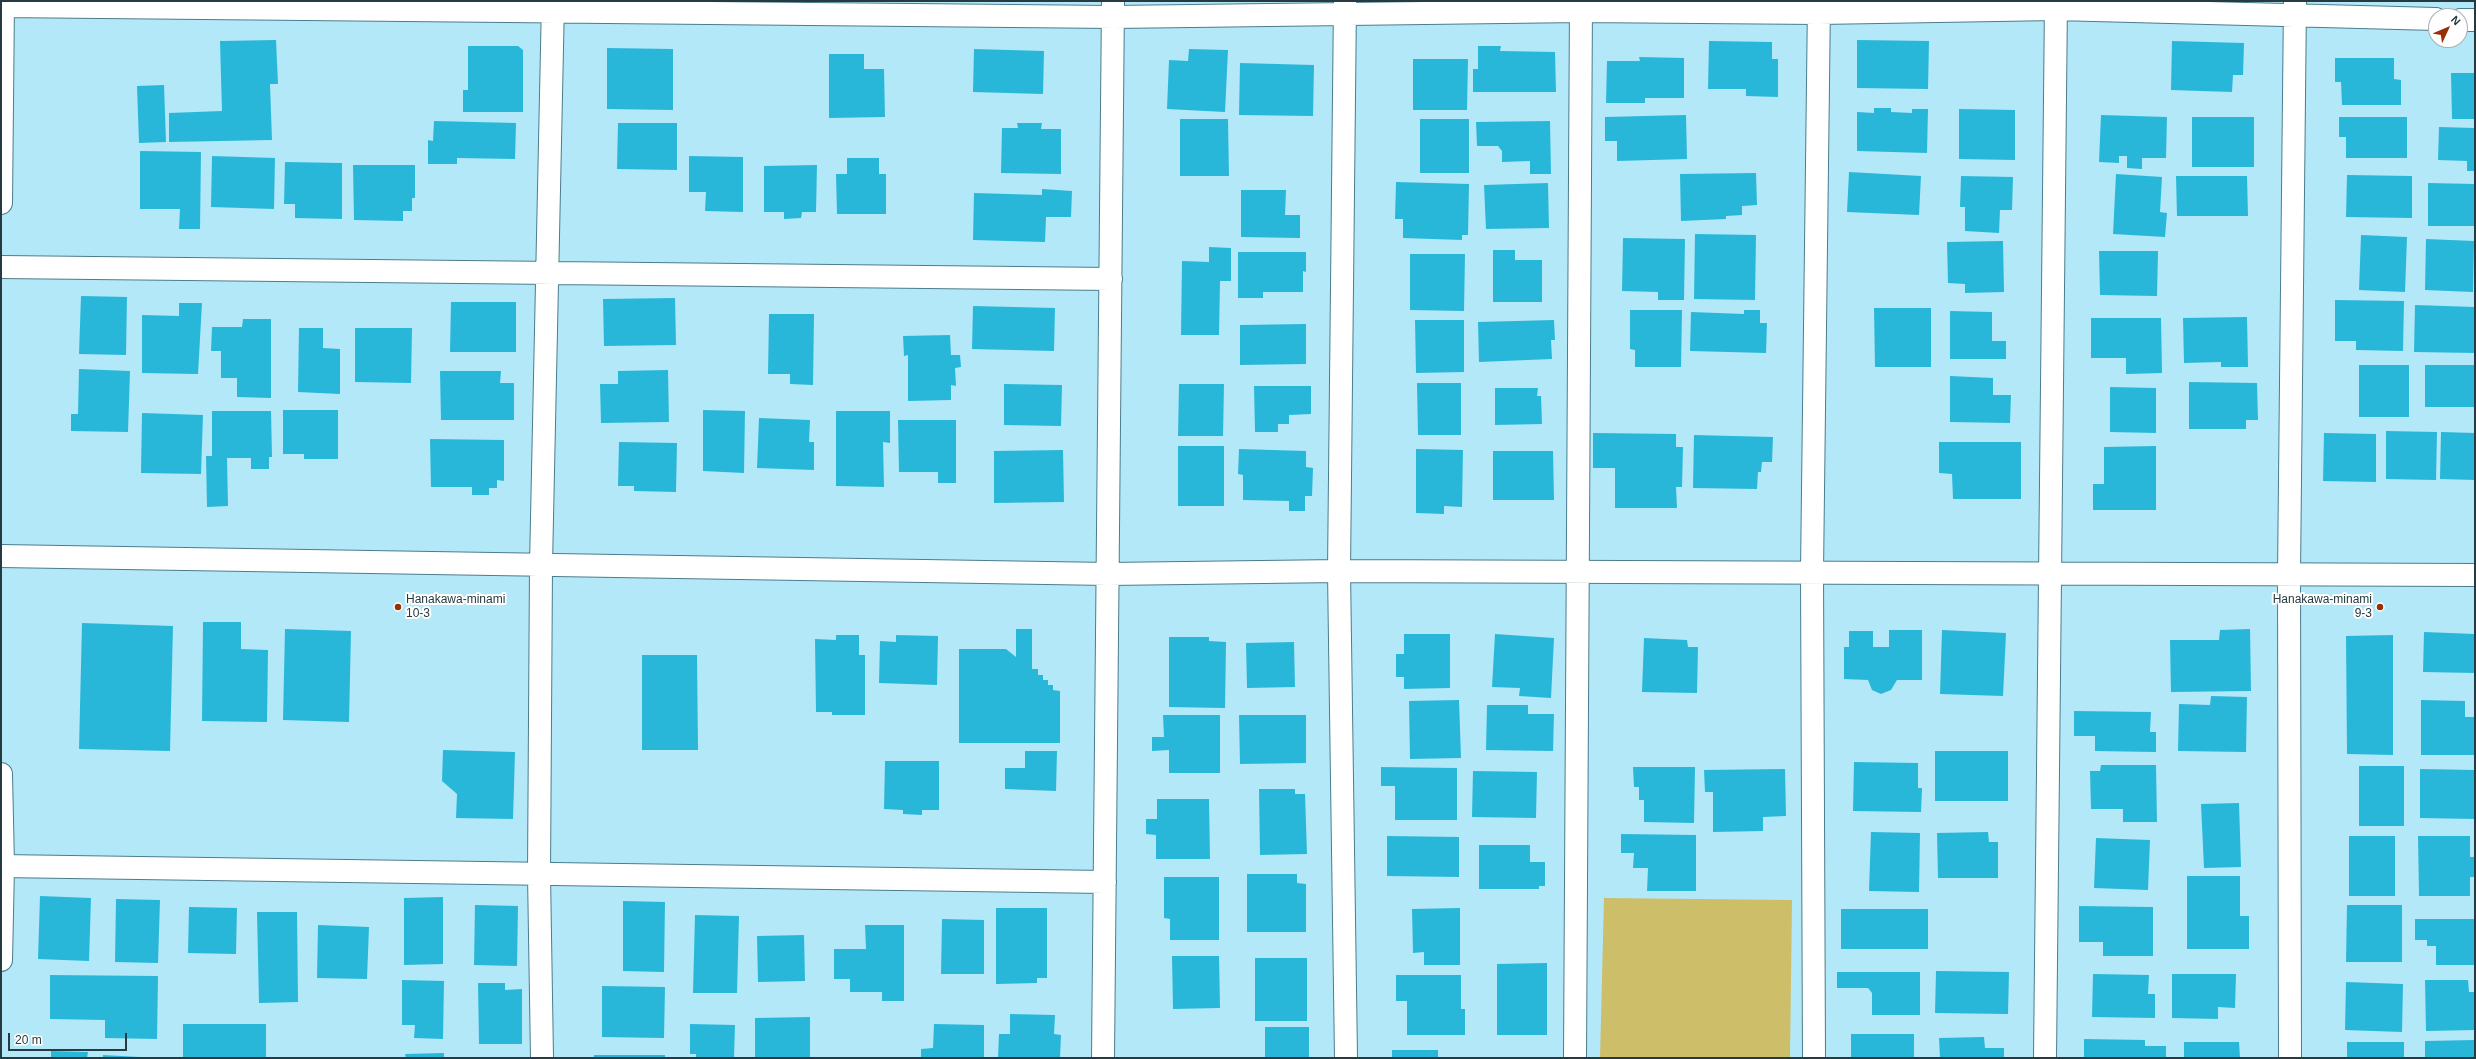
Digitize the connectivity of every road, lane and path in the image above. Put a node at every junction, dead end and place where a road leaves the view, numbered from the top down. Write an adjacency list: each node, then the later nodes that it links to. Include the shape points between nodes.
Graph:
1 (2, 5): 3 (street); 10 (street)
2 (2056, 5): 6 (street); 7 (street); 19 (street)
3 (553, 6): 8 (street); 12 (street)
4 (1581, 6): 5 (street); 6 (street); 17 (street)
5 (1345, 7): 8 (street); 16 (street)
6 (1819, 7): 18 (street)
7 (2295, 7): 9 (street); 21 (street)
8 (1113, 9): 13 (street)
9 (2428, 18)
10 (1, 203)
11 (1, 267): 12 (street)
12 (548, 273): 13 (street); 15 (street)
13 (1111, 279): 20 (street)
14 (1, 556): 15 (street)
15 (541, 565): 20 (street); 25 (street)
16 (1339, 571): 17 (street); 20 (street); 30 (street)
17 (1577, 571): 18 (street); 31 (street)
18 (1812, 572): 19 (street); 32 (street)
19 (2052, 573): 21 (street); 33 (street)
20 (1108, 574): 26 (street)
21 (2289, 574): 22 (street); 34 (street)
22 (2475, 575)
23 (1, 774): 24 (street)
24 (2, 866): 25 (street); 27 (street)
25 (539, 874): 26 (street); 28 (street)
26 (1105, 882): 29 (street)
27 (1, 960)
28 (542, 1058)
29 (1103, 1058)
30 (1346, 1058)
31 (1575, 1058)
32 (1814, 1058)
33 (2045, 1058)
34 (2290, 1058)

